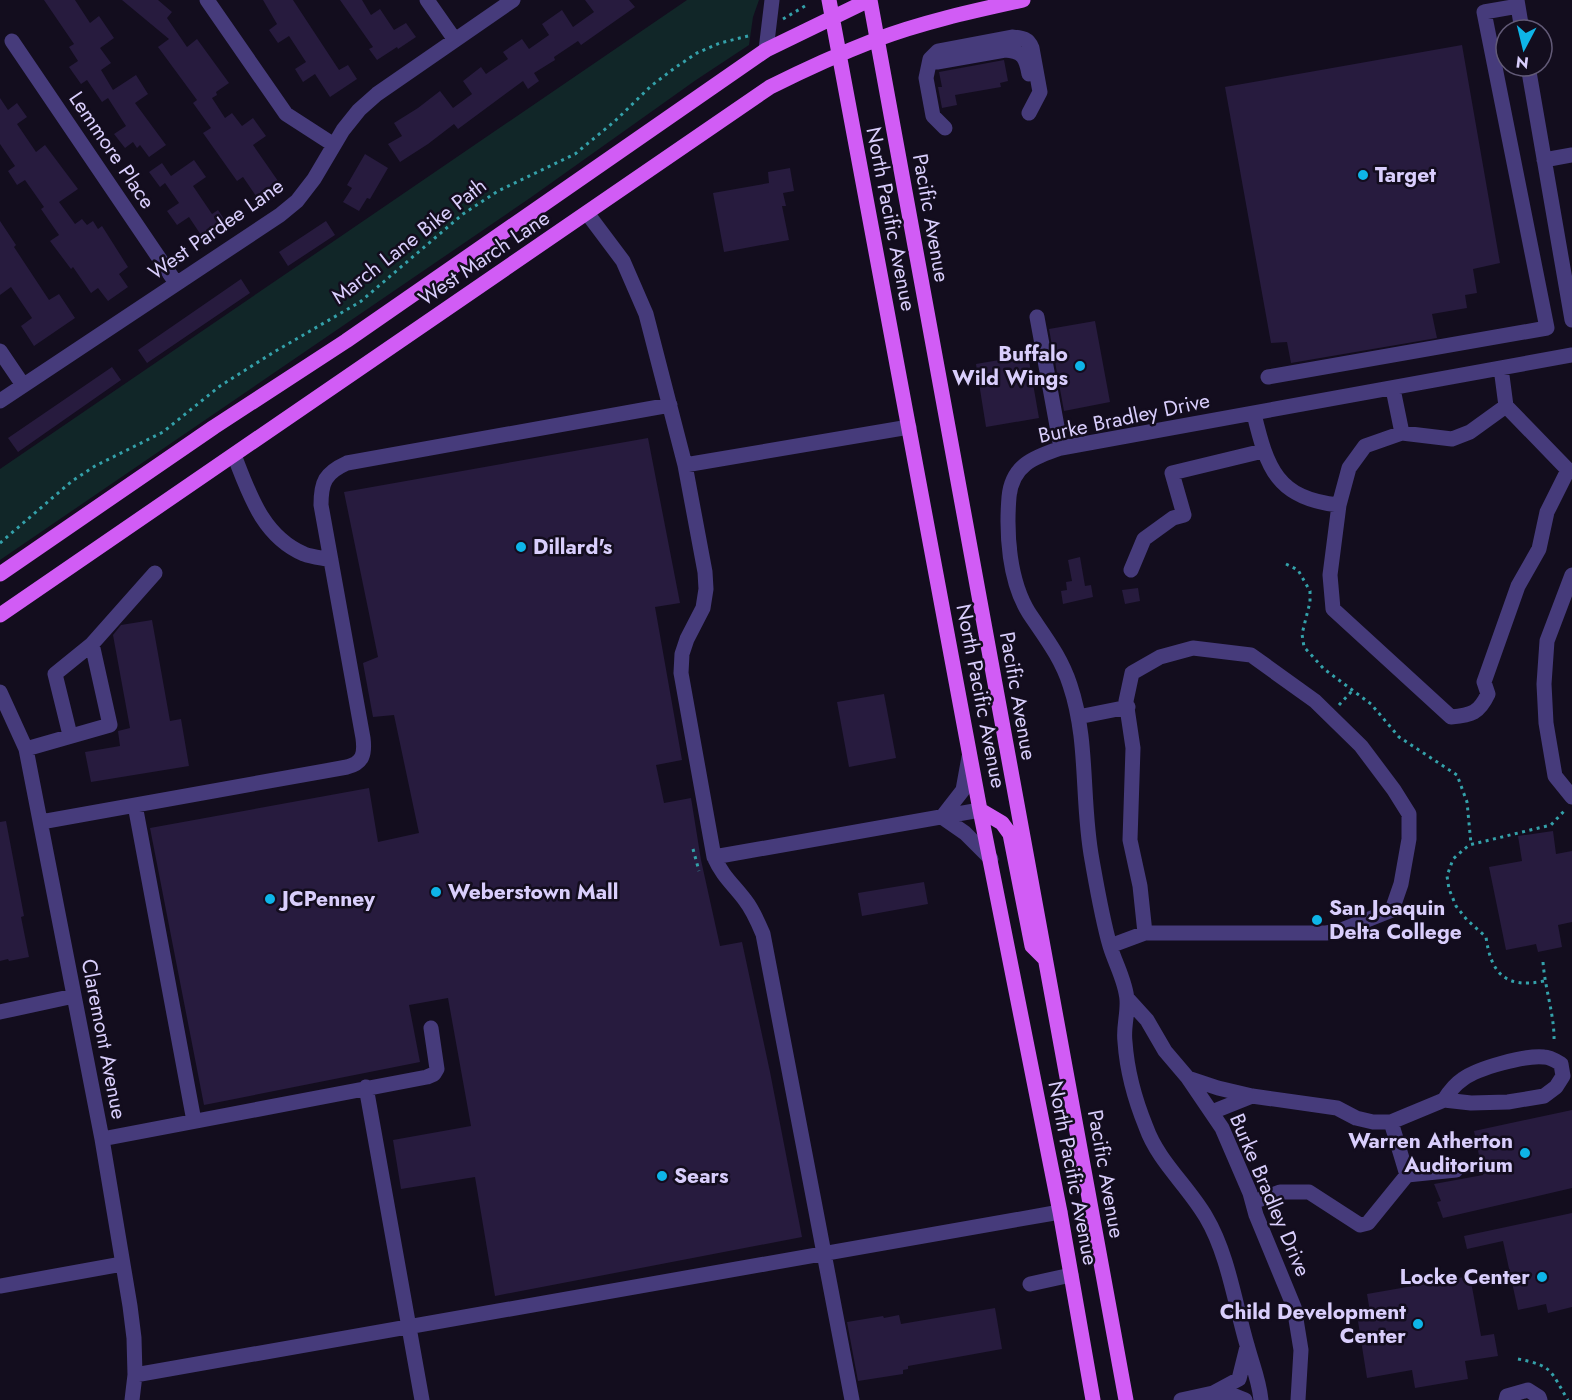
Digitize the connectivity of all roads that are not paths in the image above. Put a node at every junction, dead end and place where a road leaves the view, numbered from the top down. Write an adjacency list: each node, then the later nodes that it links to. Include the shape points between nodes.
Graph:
1 (207, 0): 19 (street, via 286,114)
2 (427, 0): 12 (street)
3 (513, 0): 12 (street, West Pardee Lane)
4 (772, 0): 14 (street)
5 (829, 0): 9 (main road, North Pacific Avenue)
6 (869, 0): 9 (main road, West March Lane); 11 (main road, Pacific Avenue)
7 (1023, 0): 11 (main road, West March Lane, via 958,14)
8 (1517, 3): 10 (street); 29 (street, via 1484,12 1547,328)
9 (832, 18): 14 (main road, West March Lane); 15 (main road, North Pacific Avenue)
10 (1520, 18)
11 (877, 39): 15 (main road, West March Lane); 66 (main road, Pacific Avenue)
12 (454, 40): 19 (street, West Pardee Lane, via 377,94 359,110)
13 (12, 41): 23 (street, Lemmore Place)
14 (766, 50): 47 (main road, West March Lane, via 346,341)
15 (838, 55): 22 (main road, West March Lane, via 770,87); 36 (main road, North Pacific Avenue)
16 (1530, 78): 21 (street)
17 (1029, 112): 18 (street, via 1040,92 1030,42 1012,37 938,51 930,59 926,78 933,116)
18 (945, 128)
19 (334, 145): 23 (street, West Pardee Lane, via 297,201)
20 (1572, 155): 21 (street)
21 (1544, 160): 24 (street)
22 (587, 213): 33 (street, via 623,261 646,314); 40 (main road, West March Lane)
23 (176, 283): 30 (street, West Pardee Lane)
24 (1571, 310)
25 (1037, 317): 38 (street)
26 (0, 351): 30 (street)
27 (1572, 355): 28 (street, Burke Bradley Drive)
28 (1501, 368): 31 (street, Burke Bradley Drive); 34 (street)
29 (1268, 377)
30 (23, 385): 32 (street, West Pardee Lane)
31 (1393, 389): 35 (street, Burke Bradley Drive); 37 (street)
32 (0, 401)
33 (670, 405): 41 (street); 44 (street, via 335,468 326,476 321,491)
34 (1506, 406): 37 (street, via 1470,432 1452,439); 42 (street)
35 (1254, 414): 38 (street, Burke Bradley Drive); 39 (street)
36 (909, 428): 41 (street); 56 (main road, North Pacific Avenue)
37 (1402, 433): 43 (street, via 1365,446 1349,468)
38 (1061, 448): 53 (street, Burke Bradley Drive, via 1029,460 1015,478 1009,502 1011,551 1020,593 1056,652 1071,685)
39 (1263, 451): 43 (street, via 1276,478 1297,495); 45 (street, via 1172,472 1185,515 1173,518 1144,539)
40 (234, 455): 44 (street, via 262,519 283,541 305,554); 49 (main road, West March Lane)
41 (685, 465): 62 (street, via 706,589 703,608 682,654 681,673)
42 (1570, 470): 43 (street, via 1546,512 1539,549 1518,586 1484,682 1488,693 1482,706 1469,716 1451,717 1333,609 1330,575)
43 (1339, 505)
44 (331, 560): 58 (street, via 363,738 362,759 347,767)
45 (1131, 570)
46 (155, 573): 50 (street)
47 (0, 574)
48 (1572, 575): 57 (street, via 1547,641 1544,684 1555,776)
49 (0, 615)
50 (92, 644): 54 (street, via 55,674); 54 (street, via 110,725)
51 (0, 692): 55 (street, Claremont Avenue)
52 (1128, 707): 53 (street); 64 (street, via 1133,748 1130,840); 64 (street, via 1132,673 1160,657 1193,648 1251,656 1315,702 1361,746 1408,814 1409,838 1392,910 1326,933)
53 (1078, 717): 65 (street, Burke Bradley Drive, via 1091,856)
54 (70, 735): 55 (street)
55 (26, 749): 61 (street, Claremont Avenue)
56 (970, 751): 59 (main road, North Pacific Avenue); 60 (street, via 963,789)
57 (1568, 803)
58 (135, 805): 61 (street); 76 (street)
59 (980, 810): 60 (street); 63 (main road, North Pacific Avenue); 66 (main road, via 1010,834 1032,946)
60 (942, 817): 62 (street); 63 (street, via 965,833)
61 (41, 822): 67 (street, Claremont Avenue)
62 (714, 857): 83 (street, via 745,899 763,934)
63 (991, 860): 82 (main road, North Pacific Avenue)
64 (1145, 933): 65 (street)
65 (1110, 946): 68 (street, Burke Bradley Drive)
66 (1045, 959): 96 (main road, Pacific Avenue)
67 (74, 996): 69 (street); 78 (street, Claremont Avenue)
68 (1127, 998): 71 (street, Burke Bradley Drive); 89 (street, Burke Bradley Drive, via 1124,1040 1133,1089 1147,1130 1217,1240)
69 (0, 1012)
70 (431, 1028): 72 (street, via 437,1069 434,1074)
71 (1188, 1078): 73 (street); 75 (street, Burke Bradley Drive)
72 (366, 1088): 76 (street); 88 (street)
73 (1252, 1096): 75 (street); 77 (street, via 1337,1108 1356,1118)
74 (1444, 1100): 74 (street, via 1499,1102 1544,1096 1563,1076 1561,1064 1545,1057 1521,1058 1464,1078); 77 (street)
75 (1212, 1112): 81 (street, Burke Bradley Drive)
76 (194, 1121): 78 (street)
77 (1391, 1122): 80 (street)
78 (102, 1139): 84 (street, Claremont Avenue)
79 (1456, 1170): 80 (street)
80 (1407, 1175): 81 (street, via 1368,1223 1360,1226 1309,1192 1280,1192)
81 (1253, 1202): 100 (street, Burke Bradley Drive, via 1294,1307 1300,1350)
82 (1060, 1212): 83 (street); 85 (main road, North Pacific Avenue)
83 (824, 1253): 88 (street); 94 (street)
84 (122, 1264): 87 (street); 90 (street, Claremont Avenue, via 132,1317)
85 (1071, 1275): 86 (street); 95 (main road, North Pacific Avenue)
86 (1030, 1284)
87 (0, 1286)
88 (409, 1327): 90 (street); 93 (street)
89 (1247, 1347): 91 (street, via 1239,1378); 99 (street, Burke Bradley Drive)
90 (135, 1375): 92 (street, Claremont Avenue)
91 (1213, 1393): 97 (street); 98 (street)
92 (132, 1400)
93 (422, 1400)
94 (852, 1400)
95 (1093, 1400)
96 (1126, 1400)
97 (1181, 1400)
98 (1245, 1400)
99 (1261, 1400)
100 (1298, 1400)
101 (1506, 1400): 102 (street, via 1507,1396 1528,1390)
102 (1540, 1400)

